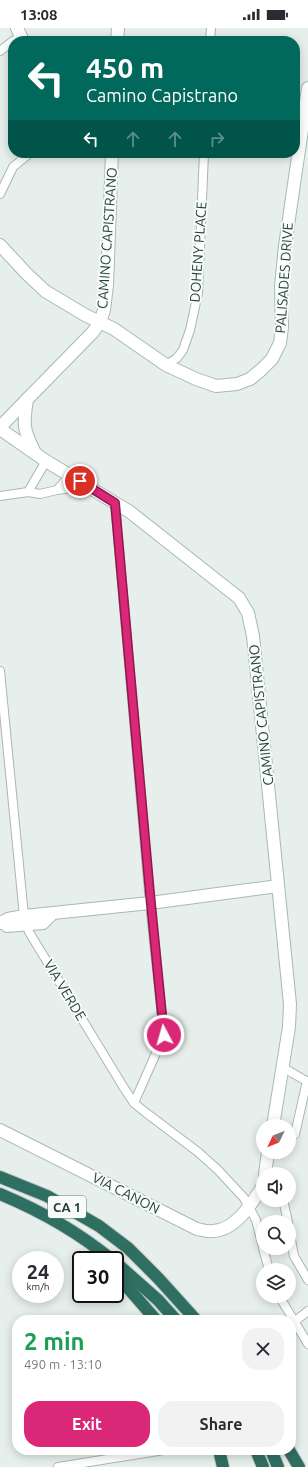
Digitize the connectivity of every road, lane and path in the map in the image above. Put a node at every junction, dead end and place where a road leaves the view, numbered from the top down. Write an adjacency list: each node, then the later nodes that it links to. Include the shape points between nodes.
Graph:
1 (8, 45): 2 (street)
2 (0, 51)
3 (308, 88): 4 (main road, PALISADES DRIVE)
4 (300, 143)
5 (24, 158): 9 (street, via 13,167)
6 (112, 158): 11 (main road, CAMINO CAPISTRANO, via 107,285)
7 (204, 158): 12 (street, DOHENY PLACE, via 198,293 183,350 177,358)
8 (298, 158): 12 (main road, PALISADES DRIVE, via 281,286 280,343 272,359 250,379 237,384 216,386)
9 (0, 194)
10 (0, 245): 11 (main road, PALISADES DRIVE, via 45,291)
11 (100, 322): 12 (main road, PALISADES DRIVE); 13 (main road, CAMINO CAPISTRANO)
12 (166, 365)
13 (27, 399): 14 (main road, CAMINO CAPISTRANO); 17 (main road, via 24,421 26,434)
14 (14, 413): 15 (main road); 16 (main road, CAMINO CAPISTRANO)
15 (0, 414)
16 (0, 428): 17 (main road, CAMINO CAPISTRANO)
17 (35, 453): 18 (main road, CAMINO CAPISTRANO)
18 (46, 461): 19 (main road, CAMINO CAPISTRANO); 22 (street)
19 (68, 474): 20 (main road, CAMINO CAPISTRANO); 21 (street)
20 (91, 488): 21 (street); 24 (main road, CAMINO CAPISTRANO)
21 (57, 490): 22 (street, via 40,494)
22 (28, 492): 23 (street)
23 (0, 496)
24 (115, 503): 26 (main road, CAMINO CAPISTRANO, via 239,598 248,613 254,636); 27 (street)
25 (0, 671): 28 (street, VIA VERDE)
26 (278, 886): 27 (main road); 30 (main road, CAMINO CAPISTRANO, via 290,1004)
27 (150, 903): 28 (main road, via 52,914 43,923); 32 (street, via 164,1035)
28 (25, 921): 29 (main road, via 9,927); 32 (street, VIA VERDE)
29 (0, 924)
30 (282, 1067): 31 (street); 33 (main road, CAMINO CAPISTRANO)
31 (308, 1081): 35 (street)
32 (134, 1103): 41 (street, VIA VERDE, via 218,1170)
33 (273, 1119)
34 (0, 1130): 37 (main road, VIA CANON)
35 (296, 1130)
36 (0, 1139): 37 (main road)
37 (18, 1139): 41 (main road, VIA CANON, via 197,1229 213,1231 228,1228)
38 (0, 1177): 44 (highway, CA 1, via 53,1199 99,1226)
39 (0, 1194): 43 (highway, CA 1, via 33,1208)
40 (256, 1196): 41 (main road)
41 (249, 1207): 42 (street, VIA VERDE)
42 (256, 1220)
43 (86, 1240): 45 (highway); 46 (highway, CA 1)
44 (128, 1248): 55 (highway, CA 1); 56 (highway)
45 (96, 1251)
46 (100, 1251)
47 (294, 1255): 49 (street)
48 (124, 1270): 54 (highway)
49 (308, 1280)
50 (124, 1283): 53 (highway)
51 (283, 1303): 57 (street)
52 (308, 1311): 58 (street)
53 (152, 1315)
54 (172, 1315)
55 (192, 1315)
56 (200, 1315)
57 (290, 1315)
58 (296, 1320)
59 (296, 1325): 60 (street)
60 (308, 1344)
61 (141, 1455): 66 (street)
62 (220, 1455): 68 (highway)
63 (258, 1455): 69 (highway)
64 (273, 1455): 70 (highway)
65 (292, 1455): 71 (highway)
66 (100, 1464): 67 (street)
67 (58, 1467)
68 (223, 1467)
69 (263, 1467)
70 (278, 1467)
71 (299, 1467)

